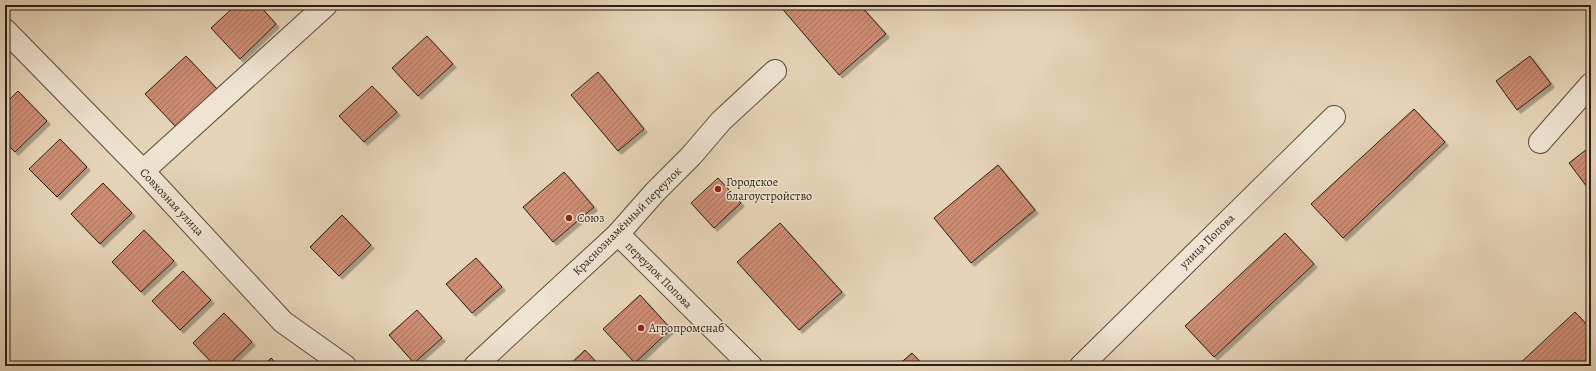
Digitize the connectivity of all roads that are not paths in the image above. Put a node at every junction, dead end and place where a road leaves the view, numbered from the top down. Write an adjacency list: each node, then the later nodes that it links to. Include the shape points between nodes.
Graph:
1 (326, 5): 7 (street)
2 (5, 30): 7 (street, Совхозная улица)
3 (775, 72): 8 (street, Краснознамённый переулок, via 721,121)
4 (1591, 84): 6 (street)
5 (1334, 117): 12 (street, улица Попова)
6 (1540, 142)
7 (143, 171): 9 (street, Совхозная улица, via 283,322)
8 (618, 234): 10 (street, Краснознамённый переулок); 11 (street, переулок Попова)
9 (345, 366)
10 (475, 366)
11 (751, 366)
12 (1081, 366)

